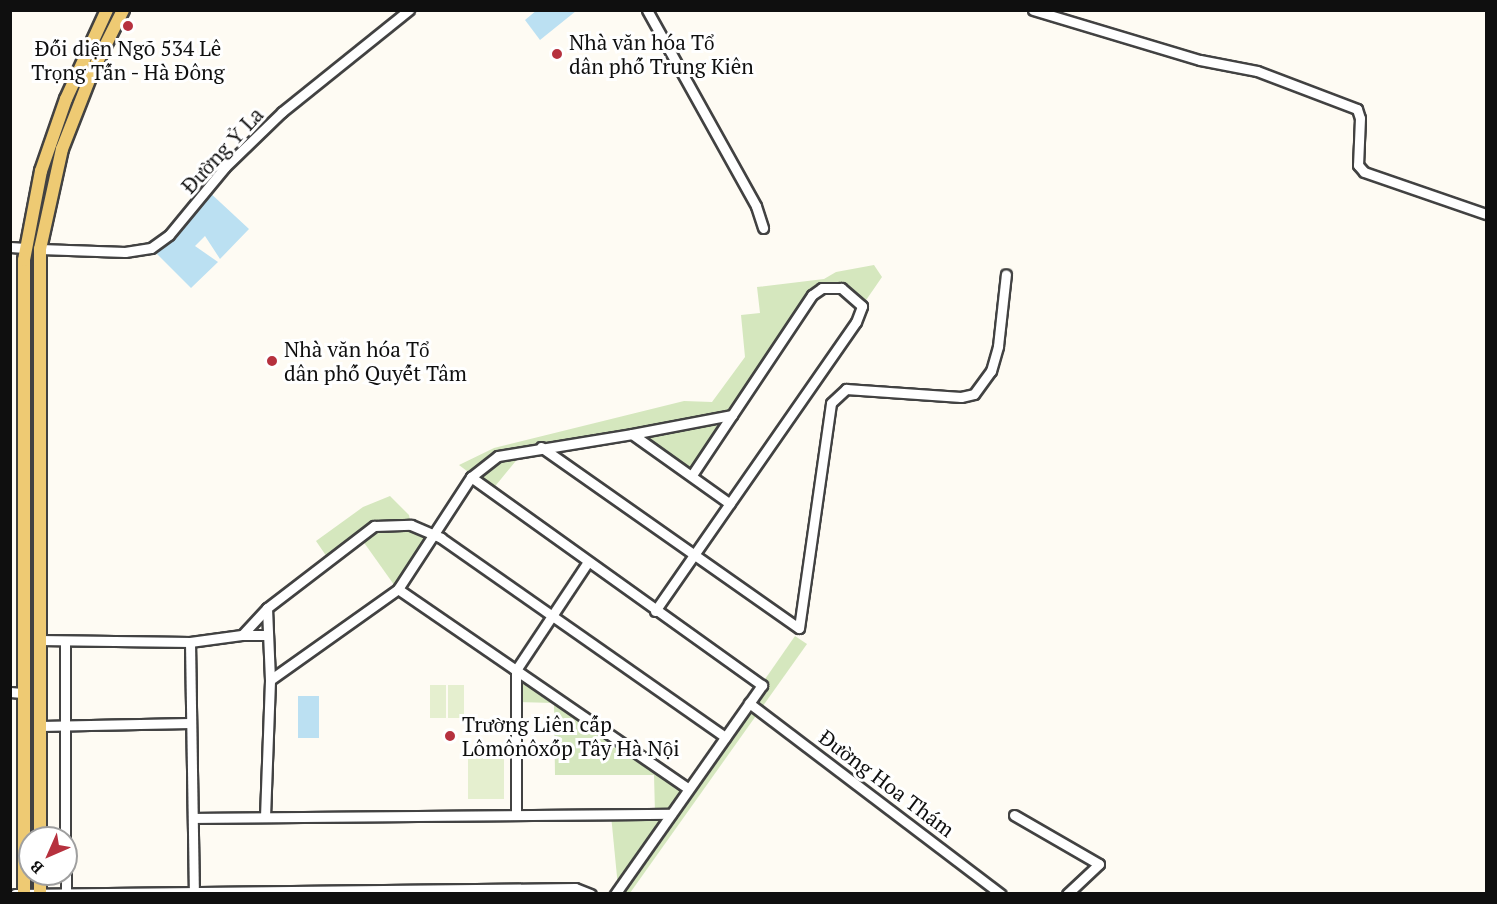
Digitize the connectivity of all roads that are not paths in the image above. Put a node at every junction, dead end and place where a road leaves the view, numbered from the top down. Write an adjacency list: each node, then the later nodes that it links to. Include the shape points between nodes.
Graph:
1 (106, 10): 9 (main road, via 55,130 32,203)
2 (123, 10): 10 (main road, via 93,70 62,149)
3 (409, 10): 10 (street, Đường Ỷ La, via 282,112 225,168 169,235 150,248 125,252)
4 (647, 10): 7 (street, via 756,206)
5 (1033, 10): 6 (street, via 1190,57 1257,71 1357,109 1358,165 1364,172)
6 (1486, 214)
7 (763, 228)
8 (10, 247): 9 (street)
9 (25, 248): 10 (main road); 34 (main road)
10 (40, 249): 29 (main road)
11 (1006, 274): 21 (street, via 995,354 982,387 974,394 846,389 831,403 799,628)
12 (732, 416): 13 (street); 15 (street); 17 (street, via 812,295 822,288 842,288 862,306 856,322)
13 (632, 435): 14 (street); 15 (street)
14 (541, 447): 16 (street, via 498,456); 21 (street)
15 (692, 476): 17 (street)
16 (471, 477): 18 (street); 22 (street)
17 (730, 504): 21 (street)
18 (433, 533): 19 (street); 20 (street); 24 (street, via 411,525 374,526)
19 (447, 541): 20 (street); 26 (street)
20 (426, 545): 23 (street)
21 (694, 555): 25 (street)
22 (587, 563): 25 (street); 26 (street)
23 (398, 589): 32 (street); 33 (street)
24 (267, 608): 27 (street); 28 (street)
25 (655, 611): 35 (street, via 762,685)
26 (550, 618): 32 (street); 39 (street)
27 (242, 635): 28 (street); 31 (street)
28 (268, 635): 33 (street)
29 (39, 640): 30 (street); 38 (main road)
30 (65, 642): 31 (street); 37 (street)
31 (190, 642): 36 (street)
32 (516, 670): 40 (street); 42 (street)
33 (270, 680): 44 (street)
34 (16, 692): 48 (main road)
35 (749, 703): 39 (street); 55 (street, Đường Hoa Thám)
36 (190, 723): 37 (street); 45 (street)
37 (63, 724): 38 (street); 47 (street)
38 (40, 726): 46 (main road)
39 (725, 737): 40 (street)
40 (688, 788): 41 (street)
41 (670, 814): 42 (street); 54 (street)
42 (516, 815): 44 (street)
43 (1014, 815): 56 (street, via 1099,864)
44 (265, 817): 45 (street)
45 (193, 818): 51 (street)
46 (40, 826)
47 (65, 826)
48 (24, 893): 49 (street); 52 (street)
49 (40, 893): 50 (street)
50 (66, 893): 51 (street)
51 (194, 893): 53 (street, via 575,888)
52 (15, 894)
53 (591, 894)
54 (615, 894)
55 (1001, 894)
56 (1067, 894)

